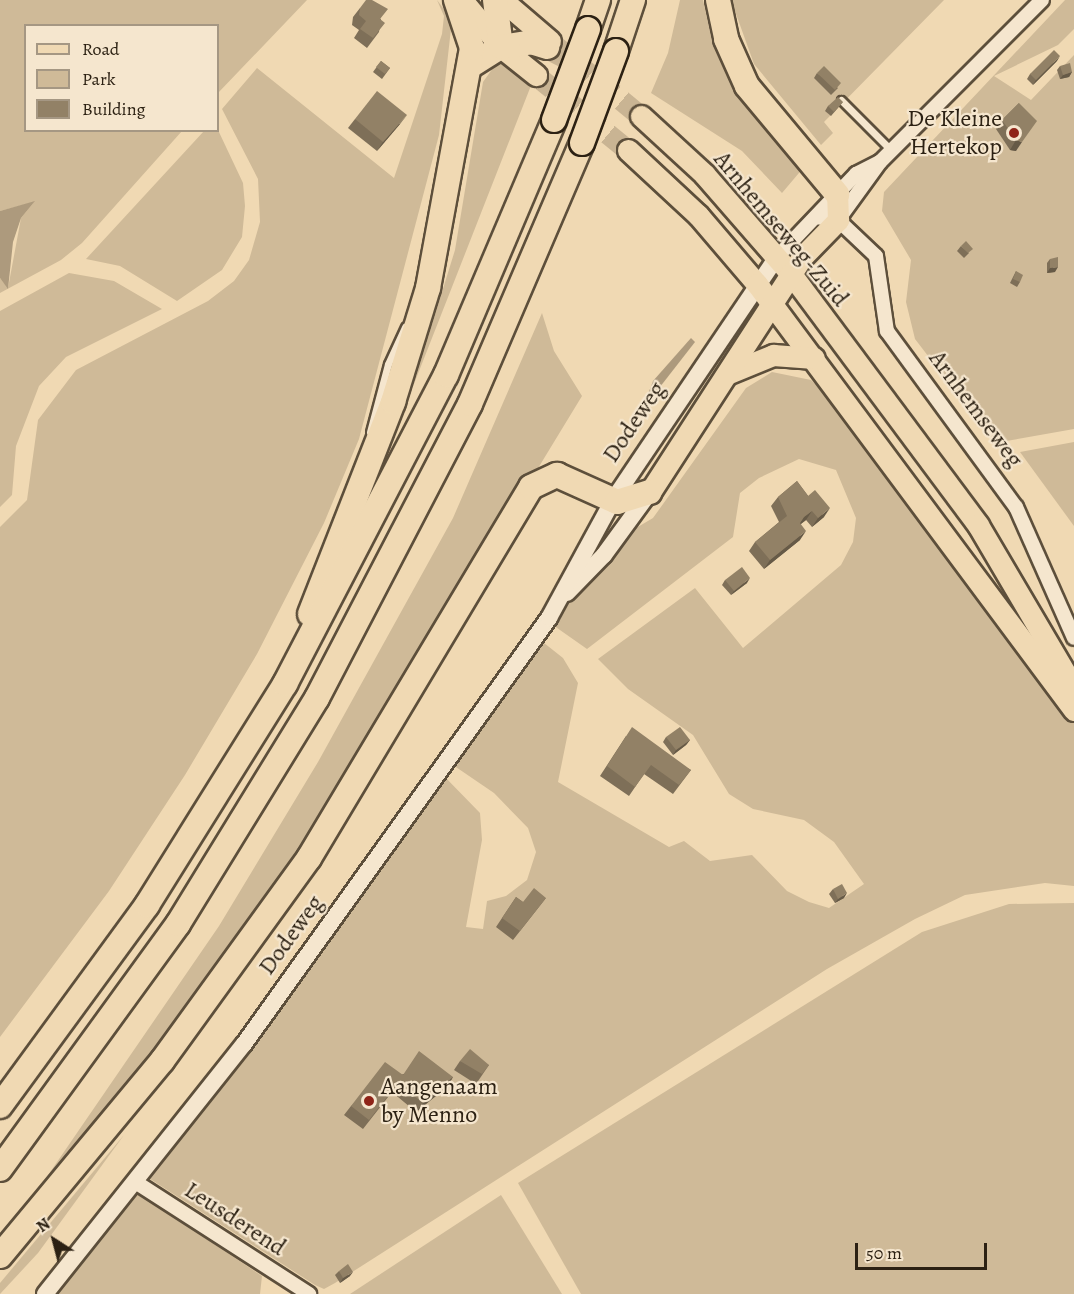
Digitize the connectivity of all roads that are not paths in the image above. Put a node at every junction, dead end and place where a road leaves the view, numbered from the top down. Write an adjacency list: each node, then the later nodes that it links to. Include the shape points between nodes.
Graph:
1 (456, 0): 11 (highway, via 472,37)
2 (462, 0): 10 (main road)
3 (495, 0): 10 (highway)
4 (502, 0): 9 (main road)
5 (598, 0): 31 (highway, bridge, via 554,120 446,375)
6 (633, 0): 35 (highway, bridge, via 582,143 470,404 317,698 178,924)
7 (718, 0): 18 (highway, via 726,39 747,86)
8 (1042, 0): 16 (street)
9 (548, 44): 10 (highway, via 531,42)
10 (501, 47): 11 (highway); 12 (main road)
11 (470, 66): 31 (highway, via 428,288 371,461)
12 (536, 75)
13 (843, 102): 16 (lane)
14 (641, 116): 21 (main road, Arnhemseweg-Zuid, via 704,174)
15 (628, 150): 23 (main road, via 698,215)
16 (891, 150): 17 (street)
17 (880, 162): 18 (street); 20 (street)
18 (837, 194): 19 (street); 20 (main road)
19 (816, 217): 20 (street); 21 (street)
20 (838, 220): 22 (main road, Dodeweg); 30 (street, Arnhemseweg, via 876,255 887,331 1016,507)
21 (777, 257): 22 (main road, Arnhemseweg-Zuid); 23 (street, Dodeweg)
22 (791, 274): 24 (main road, Dodeweg); 32 (main road, Arnhemseweg-Zuid, via 978,525)
23 (757, 284): 24 (main road); 28 (street, Dodeweg)
24 (772, 304): 25 (main road); 26 (main road, Dodeweg)
25 (814, 358): 26 (main road, via 773,355); 33 (main road)
26 (728, 373): 27 (main road, Dodeweg)
27 (650, 492): 28 (highway); 29 (street, Dodeweg, via 604,555)
28 (613, 500): 29 (street, Dodeweg); 37 (highway, via 557,475 531,487 481,578 309,858 162,1061)
29 (565, 595): 36 (street, Dodeweg, via 244,1044)
30 (1074, 638)
31 (285, 684): 34 (highway, via 147,905)
32 (1074, 688)
33 (1074, 710)
34 (0, 1106)
35 (0, 1169)
36 (137, 1183): 38 (street, Dodeweg); 39 (street, Leusderend)
37 (0, 1256)
38 (45, 1294)
39 (309, 1294)

